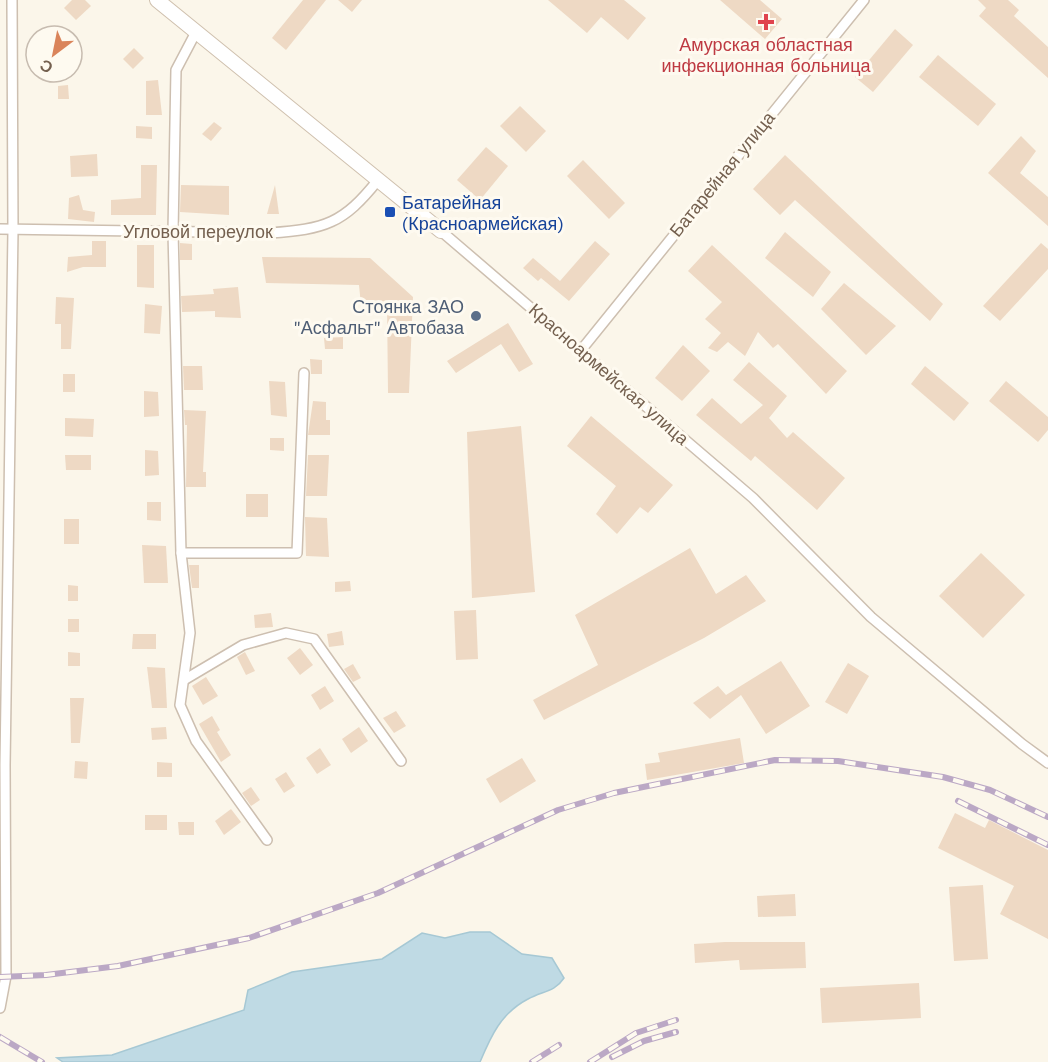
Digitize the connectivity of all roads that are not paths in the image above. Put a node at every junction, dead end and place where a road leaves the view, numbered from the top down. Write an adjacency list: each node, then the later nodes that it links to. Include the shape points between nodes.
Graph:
1 (12, 0): 7 (street)
2 (157, 0): 4 (street, Красноармейская улица)
3 (864, 0): 10 (street, Батарейная улица)
4 (196, 32): 5 (street, Красноармейская улица); 9 (street, via 176,70)
5 (378, 180): 8 (street, Красноармейская улица); 9 (street, Угловой переулок, via 356,207 326,225 301,231)
6 (0, 229): 7 (street, Угловой переулок)
7 (13, 230): 9 (street, Угловой переулок); 16 (street)
8 (441, 231): 10 (street, Красноармейская улица)
9 (173, 232): 12 (street)
10 (582, 349): 15 (street, Красноармейская улица, via 753,498 871,617)
11 (304, 373): 12 (street, via 297,553)
12 (181, 554): 13 (street, via 190,633)
13 (184, 680): 14 (street, via 243,645 286,633 314,639); 17 (street, via 180,705 196,741)
14 (401, 761)
15 (1048, 763)
16 (2, 765): 18 (street)
17 (267, 840)
18 (2, 898): 19 (street, via 6,976)
19 (0, 1008)

